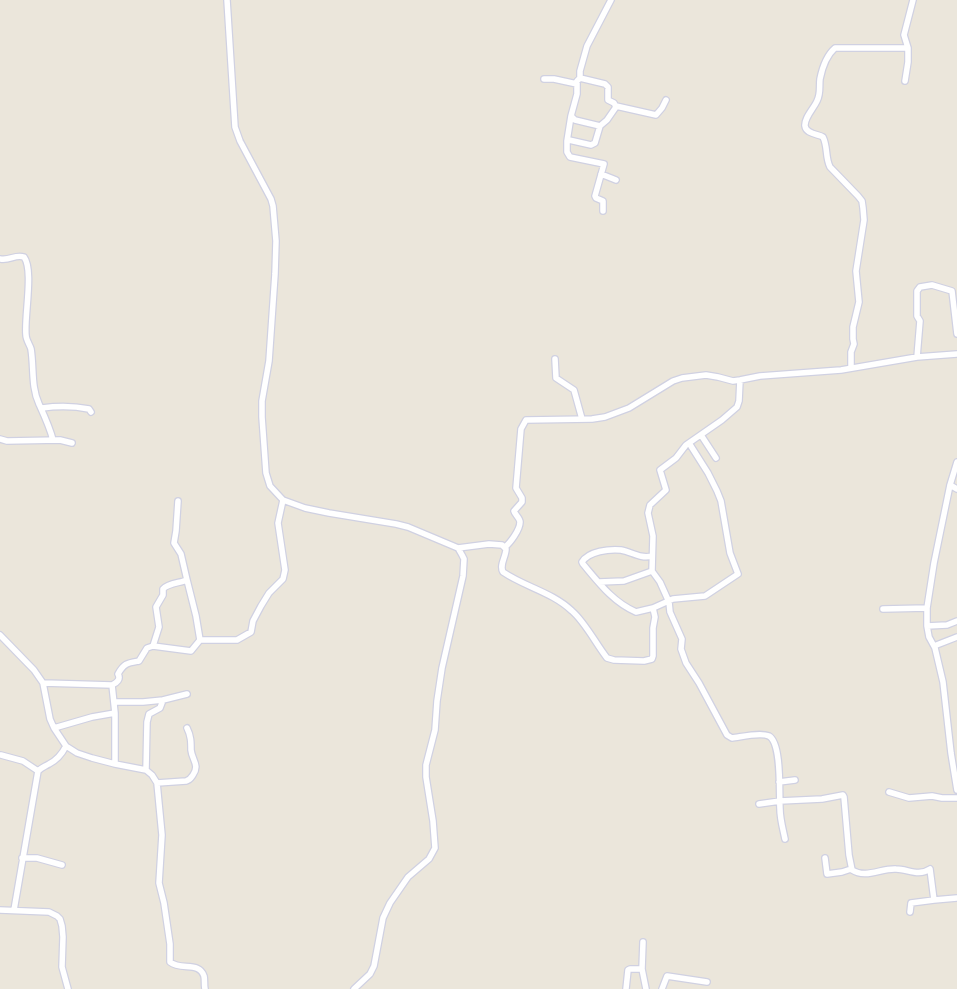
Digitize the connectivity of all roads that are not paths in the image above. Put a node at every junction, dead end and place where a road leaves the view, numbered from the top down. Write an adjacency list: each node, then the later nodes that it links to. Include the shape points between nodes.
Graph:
1 (227, 0): 35 (street, via 235,127 273,206 275,274 262,417 266,473 270,486)
2 (611, 0): 6 (street, via 587,46)
3 (913, 0): 4 (street, via 904,35)
4 (908, 48): 7 (street); 21 (street, via 835,48 824,67 820,78 820,93 806,124 806,129 823,138 830,167 862,201 863,227 856,271 859,302 853,327)
5 (544, 79): 6 (street)
6 (579, 81): 9 (street, via 606,84 608,100); 10 (street)
7 (906, 81)
8 (666, 100): 9 (street, via 656,115)
9 (616, 106): 11 (street)
10 (571, 116): 11 (street, via 575,120); 12 (street)
11 (600, 126): 12 (street, via 597,141 593,144)
12 (568, 141): 13 (street, via 568,156 604,164)
13 (601, 174): 14 (street); 15 (street, via 595,197 604,202)
14 (616, 180)
15 (603, 211)
16 (0, 259): 23 (street, via 24,256 26,260 26,334 34,388)
17 (957, 334): 19 (street, via 952,291 932,285 920,287 917,291 917,316 920,321)
18 (957, 354): 19 (street)
19 (916, 357): 21 (street)
20 (555, 359): 25 (street, via 556,378 574,390)
21 (851, 368): 22 (street)
22 (740, 380): 25 (street, via 733,381 706,375 677,379 629,408 605,417); 26 (street, via 737,407)
23 (42, 408): 24 (street, via 83,408); 28 (street)
24 (91, 412)
25 (582, 419): 37 (street, via 529,419 522,425 516,488 522,502 514,511 520,522 512,541)
26 (702, 435): 29 (street); 31 (street)
27 (0, 439): 28 (street)
28 (53, 440): 30 (street)
29 (689, 443): 39 (street, via 660,471 666,490 650,505 648,513 654,536); 43 (street, via 708,473 721,501 730,553 738,574 705,596)
30 (72, 444)
31 (716, 458)
32 (957, 462): 33 (street)
33 (950, 484): 34 (street); 45 (street)
34 (957, 489)
35 (283, 500): 38 (street, via 305,508 408,527); 51 (street, via 278,524 285,570 283,579 269,593 261,606 253,621 251,632 237,640)
36 (178, 501): 41 (street, via 174,543 181,554)
37 (505, 547): 38 (street, via 490,544); 44 (street, via 502,572 544,592 572,610 610,659 652,659 655,621)
38 (458, 548): 90 (street, via 464,559 463,576 442,668 435,730 426,765 434,848 429,859 408,877 390,903 383,918 374,966 370,974)
39 (652, 556): 40 (street); 42 (street, via 643,557 616,550 591,555 582,563)
40 (652, 571): 42 (street, via 624,581); 43 (street)
41 (187, 580): 51 (street); 52 (street, via 165,586 163,589 156,607 159,627)
42 (599, 582): 44 (street, via 614,599 634,611)
43 (668, 600): 44 (street); 68 (street, via 671,616 682,638 681,650 684,660 727,735 732,738 754,735 770,737 778,753)
44 (653, 608)
45 (927, 608): 46 (street); 48 (street)
46 (883, 609)
47 (957, 621): 48 (street)
48 (927, 626): 53 (street)
49 (0, 635): 54 (street)
50 (957, 638): 53 (street)
51 (200, 640): 52 (street, via 191,651)
52 (153, 646): 55 (street, via 147,648 139,661 129,662 121,667 119,680)
53 (934, 646): 70 (street, via 943,682)
54 (43, 683): 55 (street); 60 (street)
55 (112, 686): 58 (street)
56 (187, 694): 57 (street)
57 (163, 700): 58 (street); 65 (street, via 160,708 150,712 148,718)
58 (114, 702): 59 (street)
59 (115, 713): 60 (street); 64 (street)
60 (54, 728): 62 (street)
61 (187, 728): 69 (street, via 196,764 195,772 186,781)
62 (66, 746): 64 (street, via 77,753); 66 (street, via 61,756)
63 (1, 755): 66 (street, via 23,761)
64 (115, 764): 65 (street)
65 (146, 770): 69 (street)
66 (38, 771): 76 (street)
67 (795, 780): 68 (street)
68 (779, 782): 73 (street)
69 (157, 784): 89 (street, via 162,835 159,883 170,944 170,962 177,966 199,969 203,975)
70 (957, 790)
71 (889, 792): 72 (street, via 908,798)
72 (957, 798)
73 (780, 801): 74 (street); 75 (street); 79 (street, via 816,800 843,794)
74 (759, 804)
75 (785, 839)
76 (22, 858): 78 (street, via 37,858); 83 (street)
77 (825, 858): 79 (street, via 828,874)
78 (62, 865)
79 (851, 869): 81 (street, via 863,873 897,868 918,873 930,869)
80 (957, 898): 81 (street)
81 (934, 900): 84 (street, via 911,903)
82 (0, 910): 83 (street)
83 (14, 910): 88 (street, via 49,912 60,919 63,937 62,967)
84 (910, 912)
85 (643, 942): 86 (street)
86 (642, 969): 91 (street, via 628,970); 92 (street)
87 (708, 982): 93 (street, via 668,976)
88 (68, 989)
89 (205, 989)
90 (354, 989)
91 (626, 989)
92 (646, 989)
93 (662, 989)

